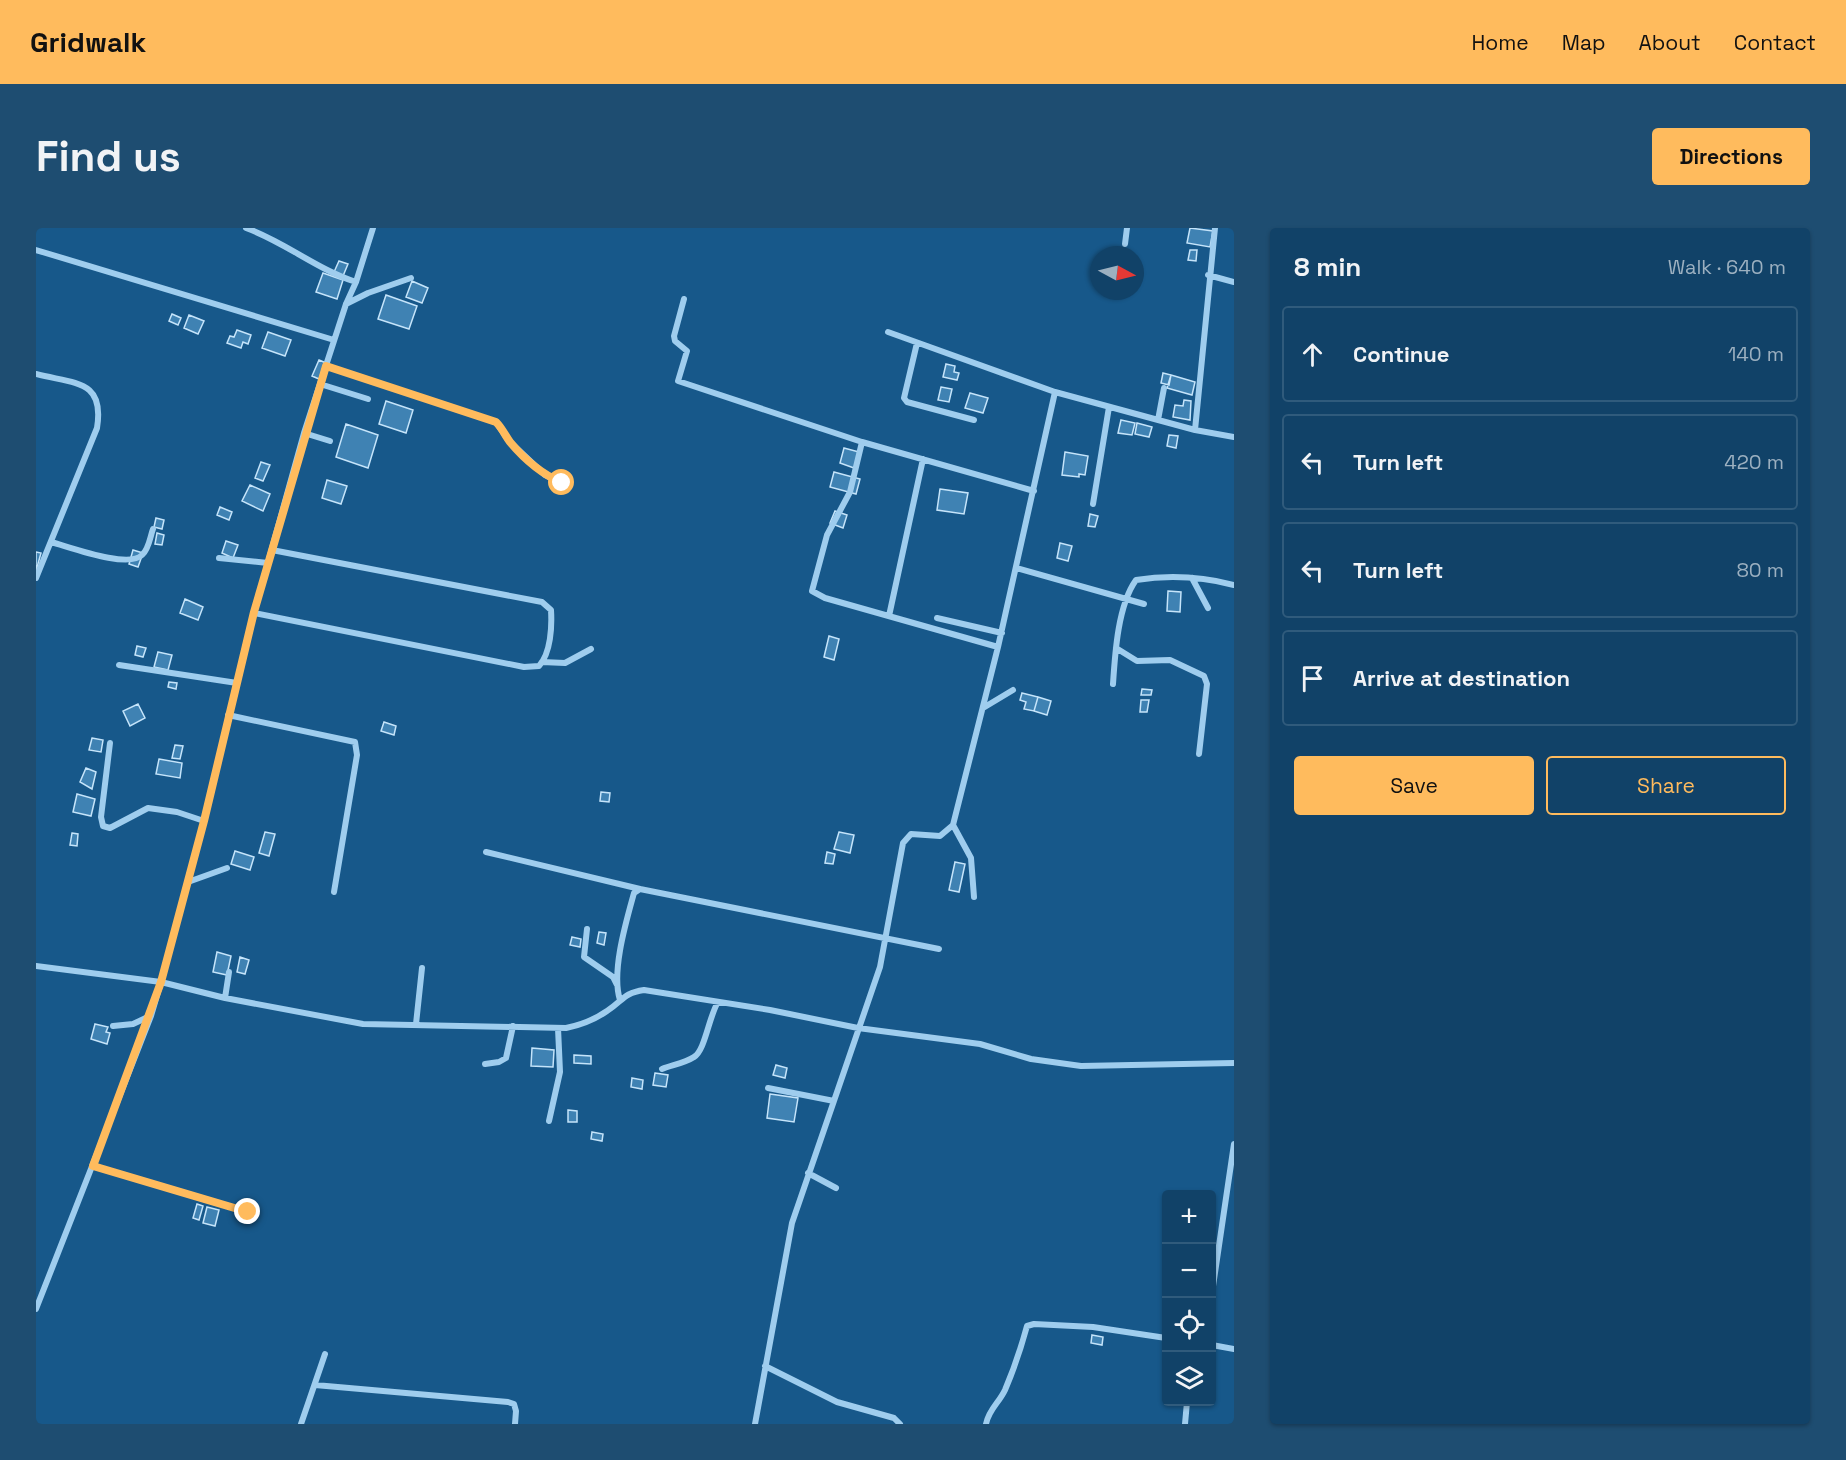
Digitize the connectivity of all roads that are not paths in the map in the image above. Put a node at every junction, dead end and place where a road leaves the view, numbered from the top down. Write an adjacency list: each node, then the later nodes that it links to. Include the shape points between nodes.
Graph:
1 (246, 228): 9 (street, via 267,236 319,268)
2 (373, 228): 9 (street)
3 (1127, 228): 5 (street)
4 (1215, 228): 7 (street)
5 (1125, 244)
6 (36, 250): 14 (street)
7 (1208, 275): 10 (street); 25 (street)
8 (411, 278): 12 (street)
9 (356, 282): 12 (street)
10 (1234, 282)
11 (684, 299): 29 (street, via 674,336 687,351 678,381)
12 (346, 304): 14 (street)
13 (888, 332): 15 (street)
14 (334, 340): 16 (street)
15 (917, 343): 20 (street); 23 (street, via 904,398)
16 (326, 366): 18 (street); 31 (street, via 496,422 527,459 545,475)
17 (36, 374): 35 (street, via 87,387 100,410 97,429)
18 (320, 384): 21 (street); 26 (street)
19 (1164, 388): 24 (street)
20 (1055, 392): 22 (street); 32 (street)
21 (368, 399)
22 (1109, 406): 24 (street); 33 (street)
23 (974, 420)
24 (1158, 420): 25 (street)
25 (1195, 430): 27 (street)
26 (304, 433): 28 (street); 36 (street)
27 (1234, 437)
28 (330, 441)
29 (862, 442): 30 (street); 47 (street, via 850,492 827,535 812,591)
30 (923, 459): 32 (street); 47 (street)
31 (562, 483)
32 (1034, 491): 39 (street)
33 (1093, 504)
34 (153, 529): 35 (street, via 144,554 124,560)
35 (51, 542): 40 (street)
36 (272, 550): 38 (street); 53 (street, via 542,602 551,610 552,624)
37 (219, 558): 38 (street)
38 (268, 563): 46 (street)
39 (1016, 568): 43 (street); 49 (street)
40 (36, 578)
41 (1192, 578): 42 (street); 43 (street, via 1157,576 1136,580); 45 (street)
42 (1234, 585)
43 (1126, 599): 44 (street); 51 (street)
44 (1144, 604)
45 (1208, 608)
46 (254, 612): 53 (street, via 524,667 533,668); 55 (street)
47 (889, 616): 50 (street)
48 (937, 618): 49 (street)
49 (1002, 633): 50 (street)
50 (998, 647): 58 (street)
51 (1116, 648): 56 (street); 61 (street, via 1137,661 1170,660 1204,676 1207,684)
52 (591, 649): 53 (street, via 565,663)
53 (542, 662)
54 (119, 665): 55 (street)
55 (237, 683): 59 (street)
56 (1113, 684)
57 (1013, 690): 58 (street)
58 (983, 708): 63 (street)
59 (228, 715): 62 (street); 68 (street, via 355,742 357,755)
60 (111, 743): 62 (street, via 101,817 104,826 110,828 148,808)
61 (1199, 754)
62 (204, 821): 66 (street)
63 (953, 825): 69 (street, via 971,858); 71 (street, via 940,836 910,834 905,838)
64 (486, 852): 67 (street)
65 (227, 868): 66 (street)
66 (188, 882): 76 (street)
67 (640, 889): 71 (street); 77 (street, via 631,903)
68 (333, 892)
69 (974, 897)
70 (587, 929): 77 (street, via 584,957 613,977)
71 (885, 938): 72 (street); 86 (street, via 880,967)
72 (939, 949)
73 (36, 966): 76 (street)
74 (422, 968): 82 (street)
75 (229, 972): 78 (street)
76 (161, 982): 78 (street); 81 (street)
77 (617, 985): 79 (street)
78 (225, 998): 82 (street, via 363,1024)
79 (620, 1000): 80 (street, via 628,992 644,990); 85 (street, via 583,1024)
80 (718, 1002): 86 (street); 89 (street, via 708,1020 700,1052)
81 (151, 1016): 83 (street, via 133,1024); 94 (street)
82 (416, 1024): 84 (street)
83 (113, 1026)
84 (513, 1026): 85 (street); 87 (street, via 506,1058)
85 (558, 1028): 92 (street, via 560,1072)
86 (858, 1028): 88 (street, via 980,1044 1031,1059 1081,1066); 91 (street)
87 (485, 1064)
88 (1234, 1064)
89 (662, 1069)
90 (768, 1088): 91 (street)
91 (834, 1101): 95 (street)
92 (549, 1121)
93 (1234, 1144): 98 (street)
94 (93, 1166): 97 (street); 99 (street)
95 (808, 1173): 96 (street); 104 (street, via 792,1223)
96 (836, 1188)
97 (248, 1212)
98 (1216, 1266)
99 (36, 1309)
100 (1162, 1337): 111 (street, via 1093,1327 1027,1326 1004,1393 991,1408)
101 (1216, 1346): 102 (street)
102 (1234, 1349)
103 (325, 1354): 105 (street)
104 (765, 1366): 109 (street); 110 (street, via 837,1402 894,1418)
105 (315, 1385): 107 (street); 108 (street, via 508,1402 514,1404)
106 (1187, 1406): 112 (street)
107 (301, 1424)
108 (515, 1424)
109 (755, 1424)
110 (900, 1424)
111 (986, 1424)
112 (1185, 1424)

